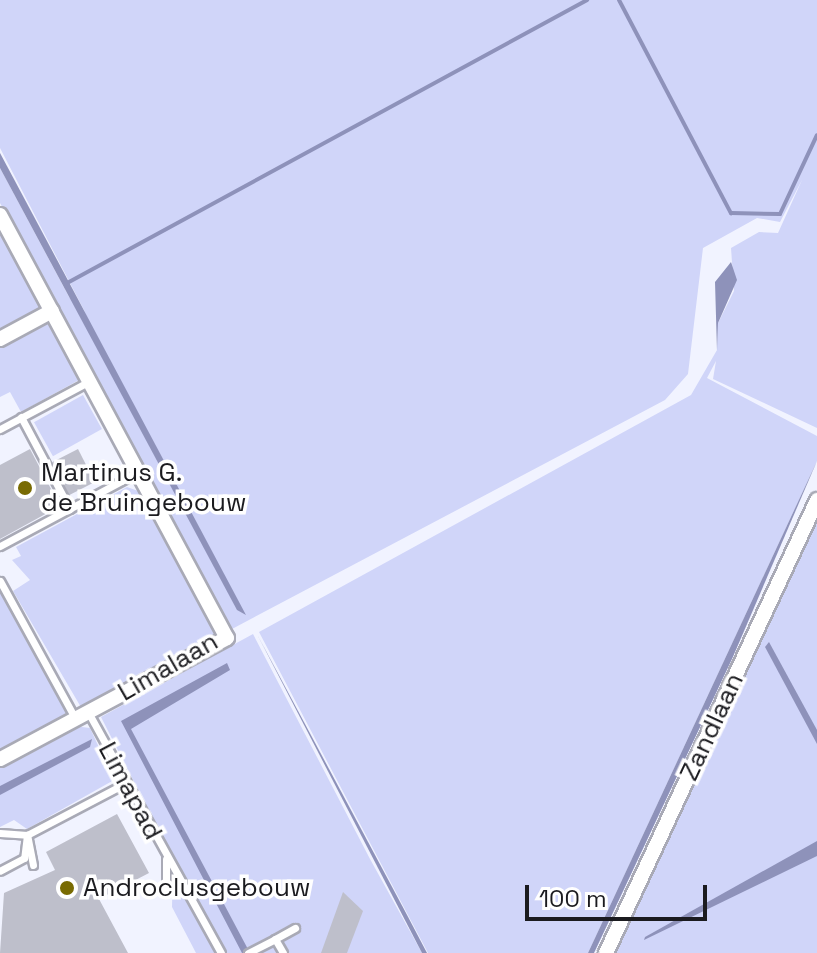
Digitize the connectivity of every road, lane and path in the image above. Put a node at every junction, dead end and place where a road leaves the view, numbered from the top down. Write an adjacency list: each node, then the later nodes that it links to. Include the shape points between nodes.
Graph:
1 (0, 215): 2 (street, Limalaan)
2 (52, 311): 3 (street); 4 (street, Limalaan)
3 (0, 339)
4 (90, 381): 5 (lane); 7 (street, Limalaan)
5 (21, 417): 6 (lane); 9 (lane)
6 (0, 429)
7 (138, 472): 9 (lane); 12 (street, Limalaan, via 227,638)
8 (817, 500): 26 (street, Zandlaan)
9 (70, 509): 10 (lane)
10 (0, 546)
11 (0, 581): 12 (lane)
12 (82, 715): 13 (street, Limalaan); 14 (lane, Limapad)
13 (0, 759)
14 (126, 783): 16 (lane); 17 (lane, Limapad)
15 (0, 833): 16 (lane)
16 (27, 835): 18 (lane); 19 (lane, via 24,858)
17 (166, 859): 20 (lane); 24 (lane, Limapad)
18 (33, 865)
19 (0, 871)
20 (166, 888)
21 (295, 928): 22 (lane)
22 (275, 939): 23 (lane); 25 (lane)
23 (250, 952)
24 (221, 953)
25 (283, 953)
26 (606, 953)

